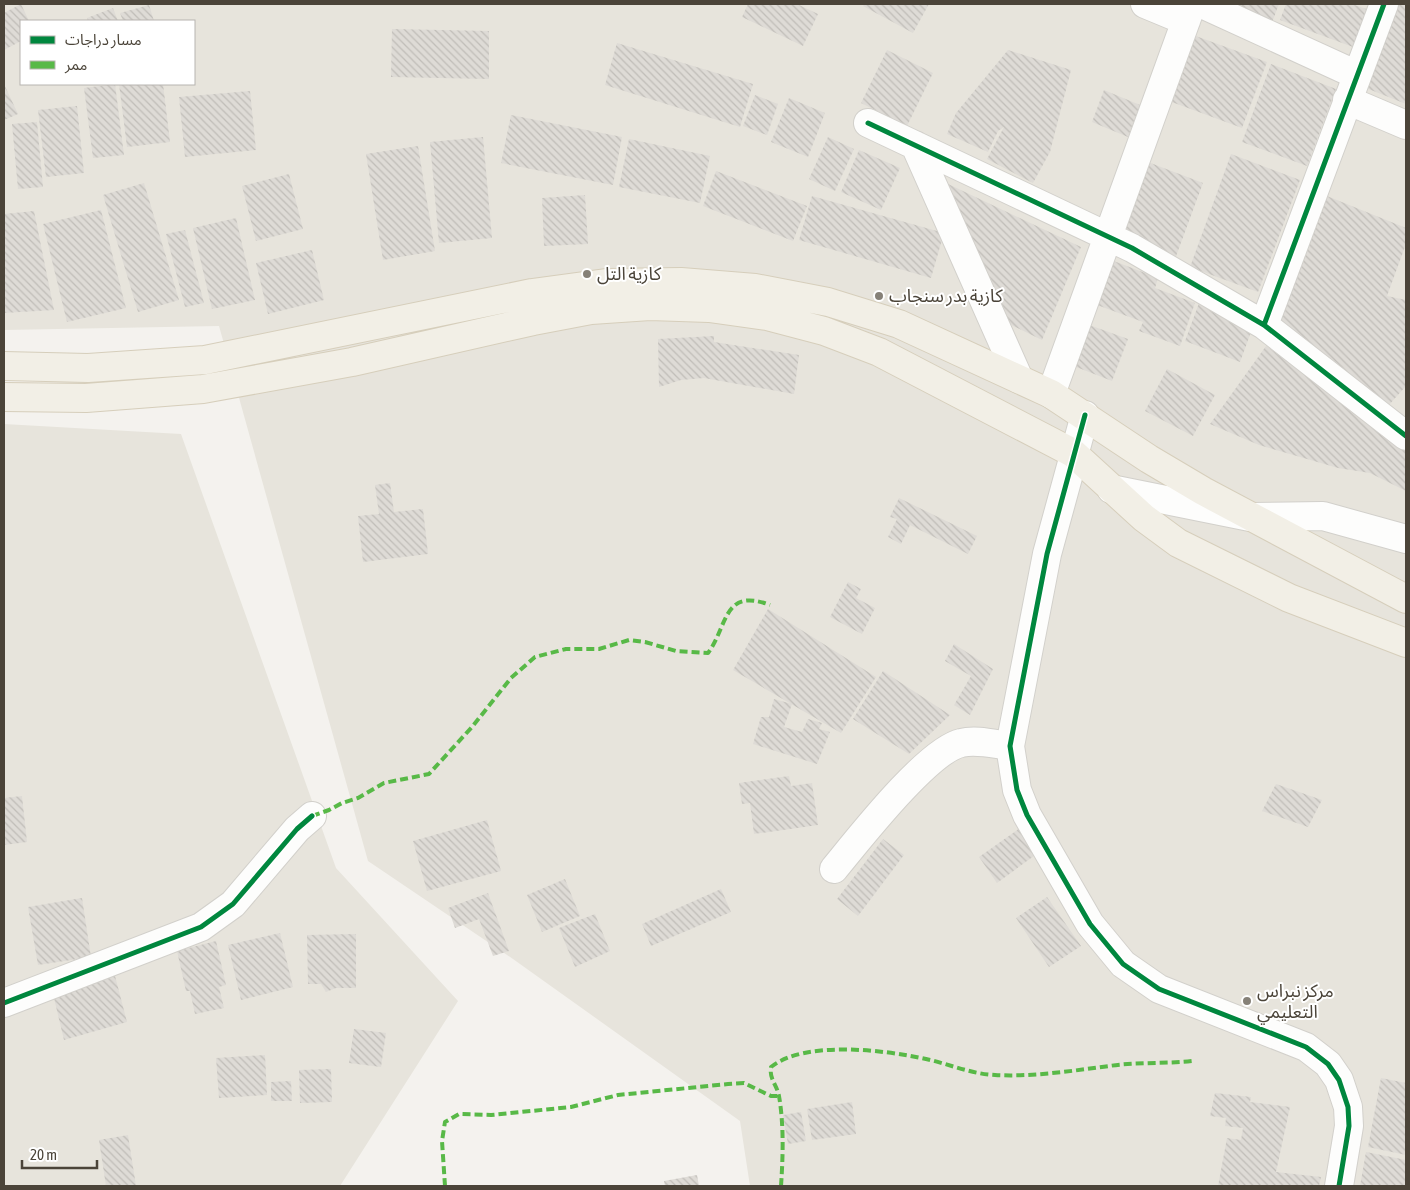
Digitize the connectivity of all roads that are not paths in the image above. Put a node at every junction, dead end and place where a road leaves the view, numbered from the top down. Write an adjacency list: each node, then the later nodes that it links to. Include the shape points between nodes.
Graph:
1 (1144, 4): 3 (street)
2 (1384, 4): 4 (street)
3 (1193, 9): 4 (street); 9 (street)
4 (1357, 75): 5 (street)
5 (1347, 100): 7 (street); 10 (street)
6 (868, 123): 8 (street)
7 (1406, 125)
8 (915, 145): 9 (street); 12 (street)
9 (1108, 238): 10 (street, via 1132,248); 13 (street)
10 (1264, 325): 16 (street)
11 (4, 366): 12 (main road, via 88,368 205,360 532,293 606,284 681,282 755,288 828,302 899,324)
12 (1019, 379): 13 (main road)
13 (1051, 394): 15 (main road)
14 (4, 396): 17 (main road, via 86,398 203,389 352,362 591,310 650,306 709,308 767,316 879,352)
15 (1085, 415): 17 (street); 19 (main road, via 1149,459)
16 (1406, 436)
17 (1073, 453): 18 (main road); 23 (street, via 1047,554)
18 (1112, 489): 19 (street); 22 (main road, via 1178,543 1289,598)
19 (1250, 517): 20 (street, via 1323,516); 21 (main road)
20 (1406, 539)
21 (1406, 599)
22 (1406, 643)
23 (1010, 746): 25 (street, via 972,741 943,751 893,799); 27 (street, via 1017,790 1027,815 1090,924 1123,964 1159,989 1306,1047 1334,1072 1343,1089 1349,1116)
24 (312, 816): 26 (street, via 297,829 234,904 201,927)
25 (834, 869)
26 (4, 1003)
27 (1339, 1186)

